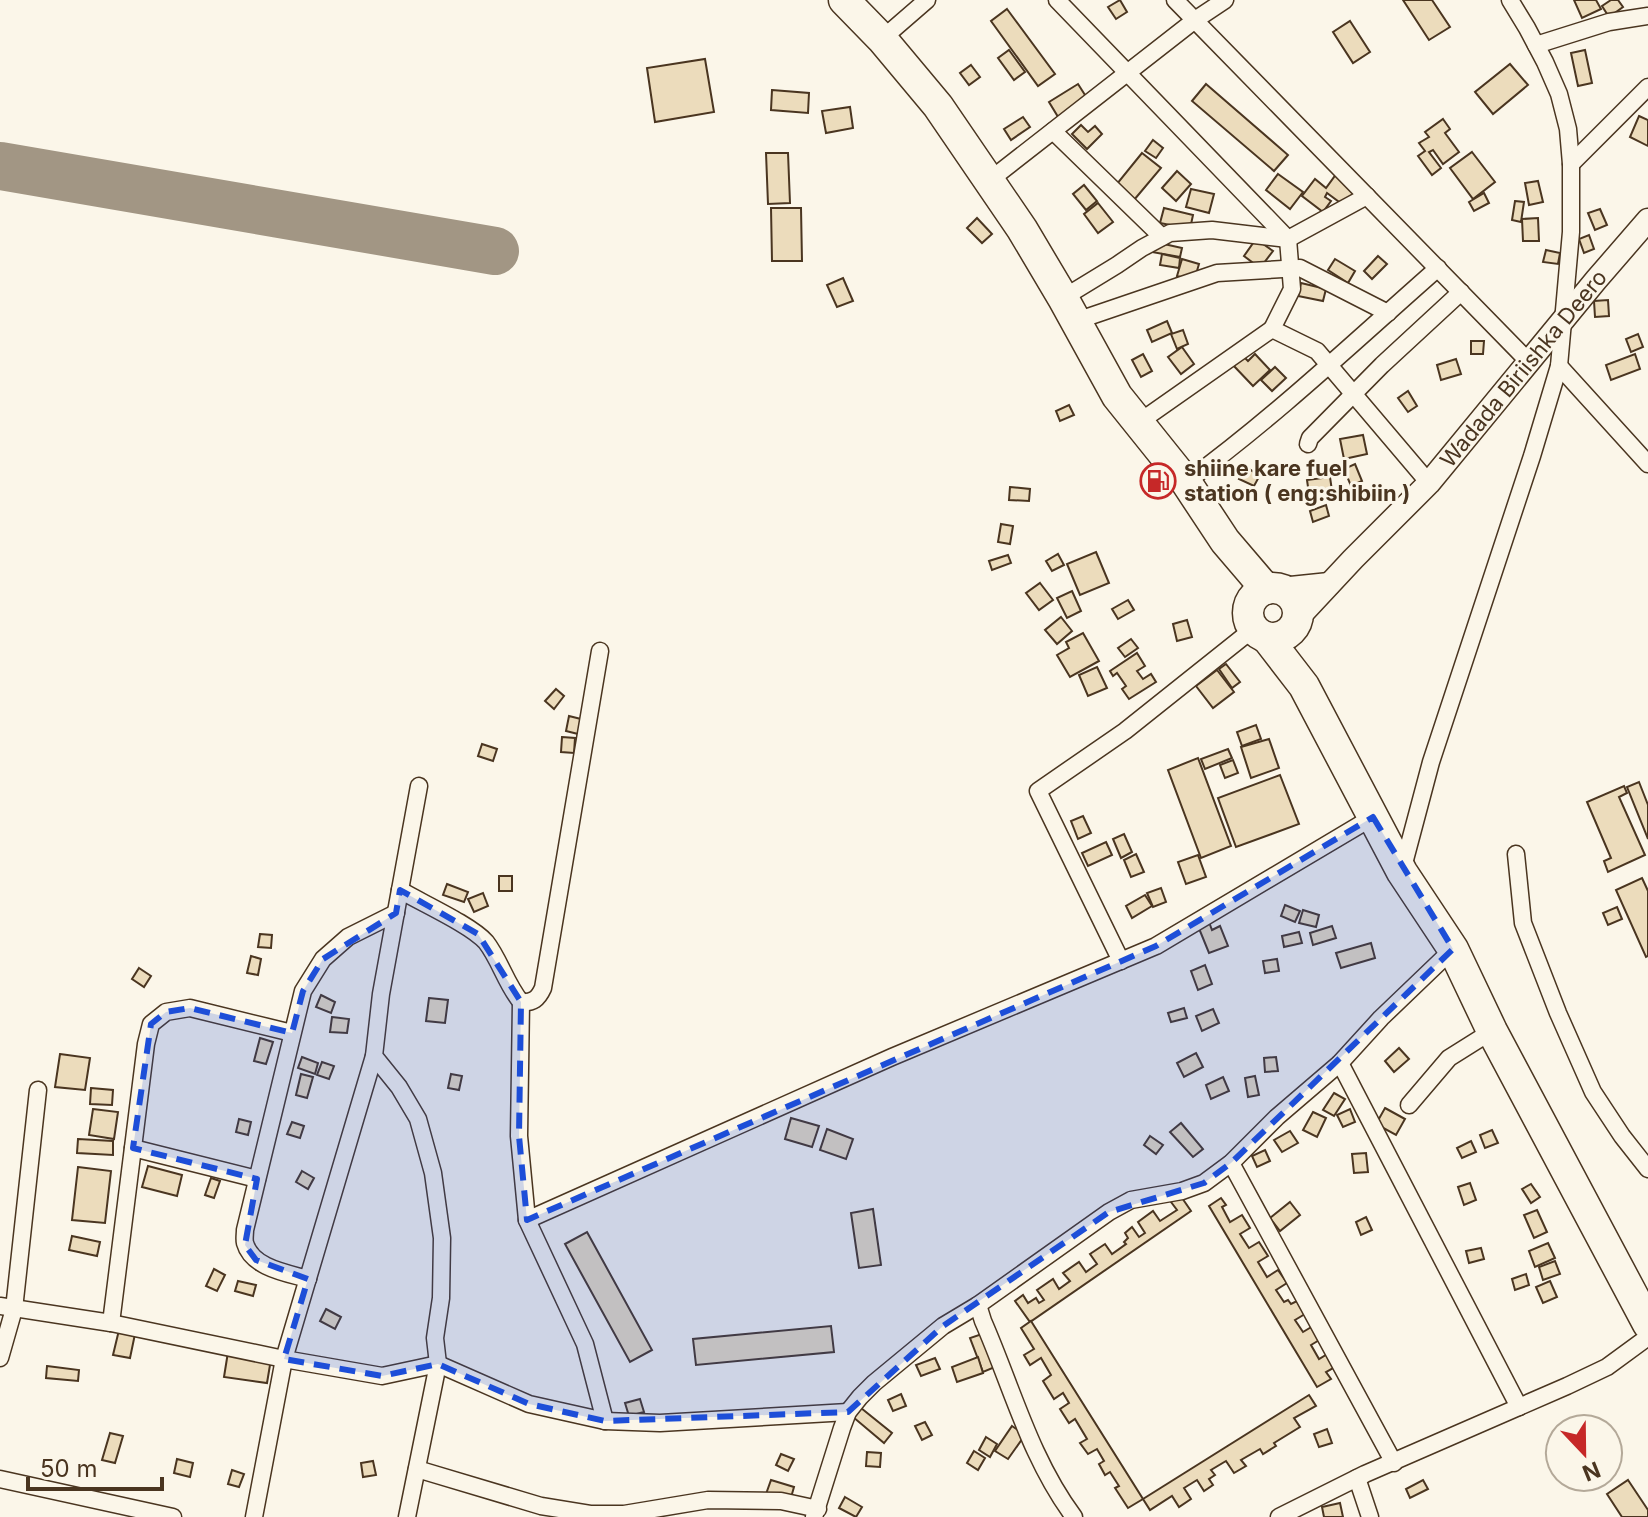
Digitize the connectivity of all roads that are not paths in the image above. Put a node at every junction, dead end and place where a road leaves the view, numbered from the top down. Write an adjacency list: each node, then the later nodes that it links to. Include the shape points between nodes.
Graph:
1 (844, 0): 9 (highway)
2 (927, 0): 9 (street)
3 (1057, 0): 11 (street)
4 (1175, 0): 8 (street)
5 (1225, 0): 8 (street)
6 (1517, 3): 10 (street)
7 (1648, 16): 10 (street)
8 (1195, 20): 11 (street); 16 (street)
9 (882, 39): 15 (highway)
10 (1536, 45): 14 (street, via 1559,94)
11 (1128, 73): 13 (street); 19 (street)
12 (1648, 87): 14 (street)
13 (1053, 131): 15 (street); 18 (street)
14 (1571, 164): 25 (street)
15 (990, 180): 23 (highway)
16 (1367, 196): 19 (street); 20 (street)
17 (1648, 220): 25 (street, Wadada Biriishka Deero)
18 (1162, 237): 19 (street, via 1212,230); 23 (street)
19 (1288, 239): 21 (street)
20 (1438, 268): 22 (street); 24 (street)
21 (1290, 269): 23 (street, via 1217,273); 24 (street, via 1300,268); 26 (street, via 1292,289)
22 (1461, 292): 27 (street); 30 (street)
23 (1070, 310): 31 (highway, via 1117,396)
24 (1388, 313): 28 (street)
25 (1563, 320): 27 (street, Wadada Biriishka Deero); 29 (street)
26 (1272, 329): 28 (street, via 1317,351); 31 (street)
27 (1529, 362): 35 (street, Wadada Biriishka Deero)
28 (1329, 365): 30 (street); 34 (street)
29 (1559, 366): 33 (street); 46 (street, via 1431,762)
30 (1354, 394): 32 (street); 35 (street)
31 (1138, 423): 34 (highway)
32 (1308, 444)
33 (1648, 464)
34 (1186, 482): 36 (highway)
35 (1429, 483): 37 (street, Wadada Biriishka Deero)
36 (1225, 541): 38 (highway); 40 (highway)
37 (1329, 584): 38 (street); 39 (street, Wadada Biriishka Deero)
38 (1274, 589): 39 (highway, via 1293,598); 40 (highway, via 1258,592 1248,605)
39 (1296, 622): 40 (highway, via 1275,638); 42 (highway)
40 (1256, 627): 42 (highway); 50 (street, via 1125,731 1038,791)
41 (600, 651): 51 (street, via 543,988 539,998)
42 (1304, 686): 44 (highway)
43 (419, 786): 47 (street)
44 (1373, 817): 46 (highway); 50 (street, via 1156,946)
45 (1516, 854): 60 (street, via 1523,923 1558,1013 1593,1092)
46 (1402, 872): 49 (highway)
47 (400, 890): 48 (street); 51 (street, via 478,934)
48 (396, 913): 53 (street, via 348,937 323,959 303,991); 54 (street)
49 (1453, 949): 52 (highway); 55 (street)
50 (1121, 961): 62 (street)
51 (521, 1002): 62 (street, via 519,1136)
52 (1492, 1031): 57 (street, via 1449,1058); 67 (highway)
53 (292, 1033): 58 (street, via 190,1008 166,1012 151,1024 146,1044); 61 (street)
54 (374, 1056): 63 (street); 71 (street, via 418,1119 433,1173 442,1238)
55 (1340, 1063): 59 (street); 72 (street)
56 (38, 1090): 65 (street)
57 (1409, 1105)
58 (133, 1148): 61 (street); 66 (street)
59 (1231, 1163): 64 (street, via 1204,1183 1131,1200 1109,1212); 75 (street)
60 (1648, 1169)
61 (257, 1179): 63 (street, via 245,1245 256,1260)
62 (527, 1220): 74 (street, via 585,1344)
63 (308, 1279): 70 (street)
64 (978, 1305): 73 (street, via 943,1326 874,1383); 83 (street, via 1034,1452)
65 (7, 1308): 66 (street); 69 (street)
66 (111, 1323): 70 (street)
67 (1648, 1324)
68 (1648, 1337): 72 (street, via 1607,1367)
69 (0, 1358)
70 (284, 1359): 71 (street, via 382,1376); 81 (street)
71 (438, 1364): 74 (street, via 529,1404); 76 (street)
72 (1519, 1407): 75 (street)
73 (848, 1412): 74 (street, via 660,1423); 79 (street)
74 (605, 1421)
75 (1394, 1463): 77 (street)
76 (417, 1469): 79 (street, via 541,1506 590,1514 624,1514 708,1500 781,1501); 82 (street)
77 (1357, 1478): 84 (street); 85 (street)
78 (0, 1479): 80 (street)
79 (816, 1513)
80 (173, 1517)
81 (254, 1517)
82 (407, 1517)
83 (1074, 1517)
84 (1279, 1517)
85 (1370, 1517)

